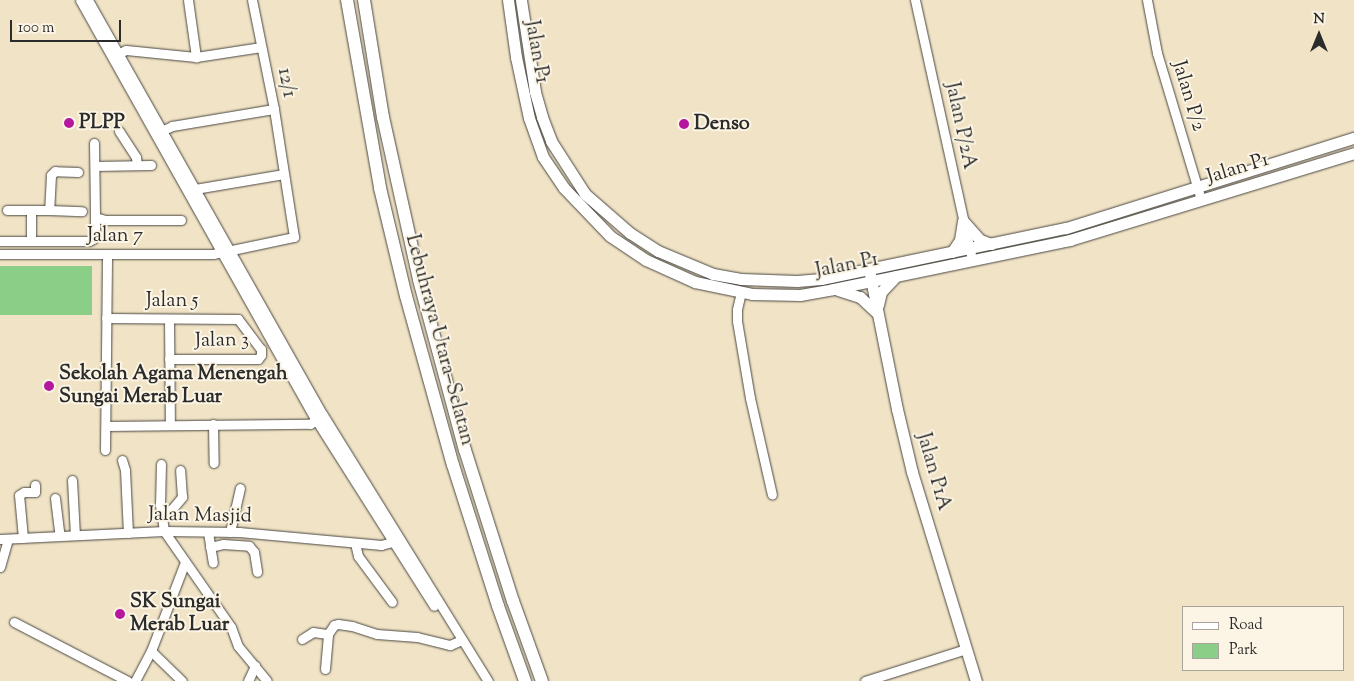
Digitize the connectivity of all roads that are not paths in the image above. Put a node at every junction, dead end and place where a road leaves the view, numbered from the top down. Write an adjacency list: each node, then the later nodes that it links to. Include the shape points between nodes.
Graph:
1 (80, 0): 12 (street)
2 (88, 0): 12 (street)
3 (188, 0): 13 (street)
4 (252, 0): 11 (street, 12/1)
5 (347, 0): 97 (highway, Lebuhraya Utara–Selatan, via 380,188 406,296 453,465)
6 (364, 0): 98 (highway, Lebuhraya Utara–Selatan, via 383,117 419,280 468,460)
7 (508, 0): 46 (main road, Jalan P1, via 529,118 543,157 564,188 610,236 646,260 695,282)
8 (521, 0): 43 (main road, Jalan P1, via 535,92 551,141 585,194 630,233 658,251 713,274 781,281)
9 (915, 0): 34 (street, Jalan P/2A)
10 (1147, 0): 25 (street, Jalan P/2, via 1157,53)
11 (261, 46): 13 (street); 14 (street, 12/1)
12 (115, 55): 13 (street, via 126,50); 16 (street)
13 (196, 56)
14 (274, 109): 16 (street, via 172,126); 24 (street, 12/1)
15 (119, 131): 21 (street)
16 (158, 132): 26 (street); 38 (street)
17 (1354, 138): 25 (main road, Jalan P1)
18 (94, 143): 22 (street)
19 (1353, 153): 27 (main road, Jalan P1)
20 (151, 164): 21 (street)
21 (137, 165): 22 (street)
22 (94, 166): 32 (street)
23 (78, 172): 30 (street, via 55,171 51,175)
24 (284, 174): 26 (street); 38 (street, 12/1, via 294,237)
25 (1197, 188): 27 (street, Jalan P/2); 37 (main road, Jalan P1, via 1066,228)
26 (195, 189): 38 (street)
27 (1201, 200): 42 (main road, Jalan P1, via 1070,240)
28 (7, 210): 29 (street)
29 (31, 210): 30 (street); 36 (street)
30 (49, 210): 31 (street)
31 (82, 212)
32 (95, 216): 33 (street, via 105,220); 36 (street, via 95,234 89,241)
33 (181, 220)
34 (963, 221): 37 (main road, via 980,240); 39 (main road, via 960,240); 42 (street, Jalan P/2A)
35 (0, 241): 36 (street)
36 (31, 241)
37 (991, 244): 42 (main road, Jalan P1)
38 (225, 251): 41 (street, Jalan 7, via 214,254); 52 (street)
39 (952, 252): 42 (main road, Jalan P1); 43 (main road, Jalan P1)
40 (0, 254): 41 (street, Jalan 7)
41 (107, 254): 48 (street)
42 (970, 254): 44 (main road, Jalan P1)
43 (870, 275): 44 (main road, Jalan P1); 45 (main road, Jalan P1); 47 (main road, Jalan P1A)
44 (896, 276): 47 (main road, via 881,292)
45 (833, 289): 46 (main road, Jalan P1, via 800,295); 47 (main road, via 860,296)
46 (741, 292): 64 (street, via 737,321)
47 (878, 314): 87 (main road, Jalan P1A, via 912,472)
48 (106, 318): 49 (street, Jalan 5); 55 (street)
49 (169, 319): 50 (street, Jalan 5); 51 (street)
50 (238, 319): 51 (street, Jalan 3, via 261,349 262,355 258,359)
51 (169, 359): 54 (street)
52 (320, 417): 53 (street, via 310,424); 75 (street)
53 (213, 424): 54 (street); 58 (street)
54 (170, 425): 55 (street)
55 (106, 426): 56 (street)
56 (105, 450)
57 (122, 460): 70 (street)
58 (214, 463)
59 (161, 464): 66 (street)
60 (180, 470): 66 (street, via 182,498)
61 (72, 480): 71 (street)
62 (35, 485): 73 (street, via 35,492 19,495)
63 (240, 488): 69 (street)
64 (772, 495)
65 (55, 498): 72 (street)
66 (162, 514): 67 (street)
67 (164, 531): 68 (street, Jalan Masjid); 70 (street, Jalan Masjid); 78 (street)
68 (208, 532): 69 (street, Jalan Masjid); 77 (street)
69 (230, 532): 76 (street, Jalan Masjid)
70 (128, 533): 71 (street, Jalan Masjid)
71 (75, 535): 72 (street, Jalan Masjid)
72 (60, 536): 73 (street, Jalan Masjid)
73 (23, 538): 74 (street, Jalan Masjid)
74 (4, 539): 80 (street)
75 (396, 541): 76 (street, Jalan Masjid, via 381,545); 86 (street)
76 (355, 543): 82 (street, via 358,556)
77 (210, 548): 79 (street); 81 (street, via 223,544 249,546 254,552)
78 (185, 562): 88 (street); 89 (street)
79 (212, 563)
80 (0, 567)
81 (257, 572)
82 (392, 602)
83 (14, 622): 91 (street)
84 (328, 634): 85 (street, via 313,632); 86 (street, via 338,624 377,634 417,637 450,645); 90 (street)
85 (302, 639)
86 (461, 642): 96 (street)
87 (966, 649): 99 (street); 100 (main road, Jalan P1A)
88 (151, 651): 92 (street); 93 (street)
89 (254, 666): 94 (street); 95 (street)
90 (325, 669)
91 (128, 681)
92 (135, 681)
93 (182, 681)
94 (248, 681)
95 (267, 681)
96 (488, 681)
97 (525, 681)
98 (542, 681)
99 (865, 681)
100 (976, 681)

